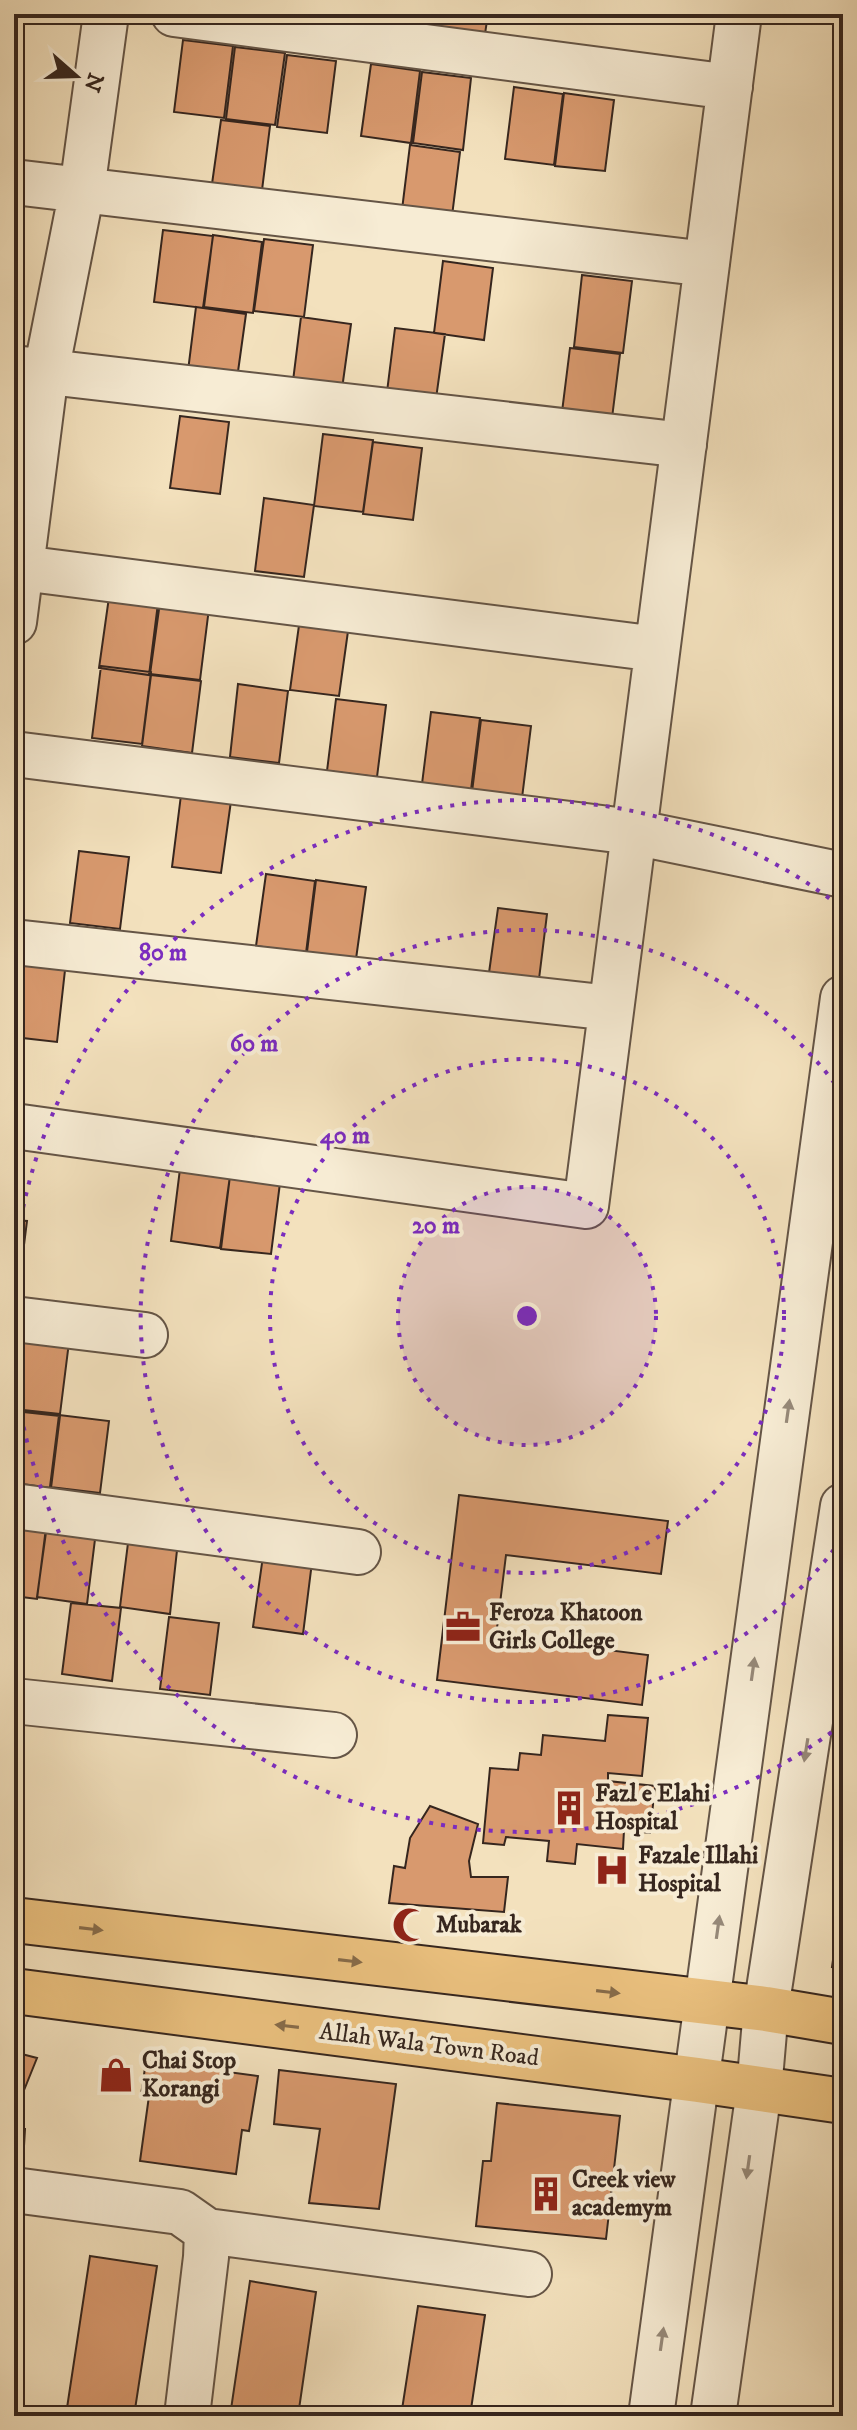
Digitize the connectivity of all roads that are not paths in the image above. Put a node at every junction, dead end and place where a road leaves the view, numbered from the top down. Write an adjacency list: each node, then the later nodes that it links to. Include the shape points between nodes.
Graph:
1 (106, 14): 6 (street)
2 (174, 14): 4 (street)
3 (739, 14): 4 (street)
4 (730, 87): 7 (street)
5 (14, 182): 6 (street)
6 (82, 190): 7 (street); 8 (street)
7 (707, 264): 9 (street)
8 (30, 370): 9 (street); 10 (street)
9 (684, 445): 12 (street)
10 (17, 567): 11 (street); 12 (street)
11 (14, 622)
12 (657, 649): 14 (street)
13 (14, 754): 14 (street)
14 (633, 832): 15 (street); 18 (street)
15 (843, 875)
16 (14, 942): 18 (street)
17 (843, 998): 29 (street, one-way to 17)
18 (611, 1008): 19 (street, via 586,1206)
19 (14, 1126)
20 (14, 1319): 21 (street)
21 (145, 1335)
22 (14, 1506): 24 (street)
23 (843, 1506): 30 (street, one-way to 30)
24 (358, 1552)
25 (14, 1701): 26 (street)
26 (334, 1735)
27 (14, 1920): 29 (main road, one-way to 29)
28 (14, 1991): 32 (main road, Allah Wala Town Road, one-way to 28)
29 (708, 2004): 30 (main road); 32 (street)
30 (766, 2009): 31 (main road); 33 (street)
31 (843, 2022)
32 (698, 2080): 33 (main road, Allah Wala Town Road); 39 (street, one-way to 32)
33 (759, 2090): 34 (main road, Allah Wala Town Road); 40 (street, one-way to 40)
34 (843, 2101)
35 (14, 2190): 36 (street, via 180,2212)
36 (207, 2231): 37 (street); 38 (street)
37 (529, 2274)
38 (187, 2416)
39 (651, 2416)
40 (713, 2416)

